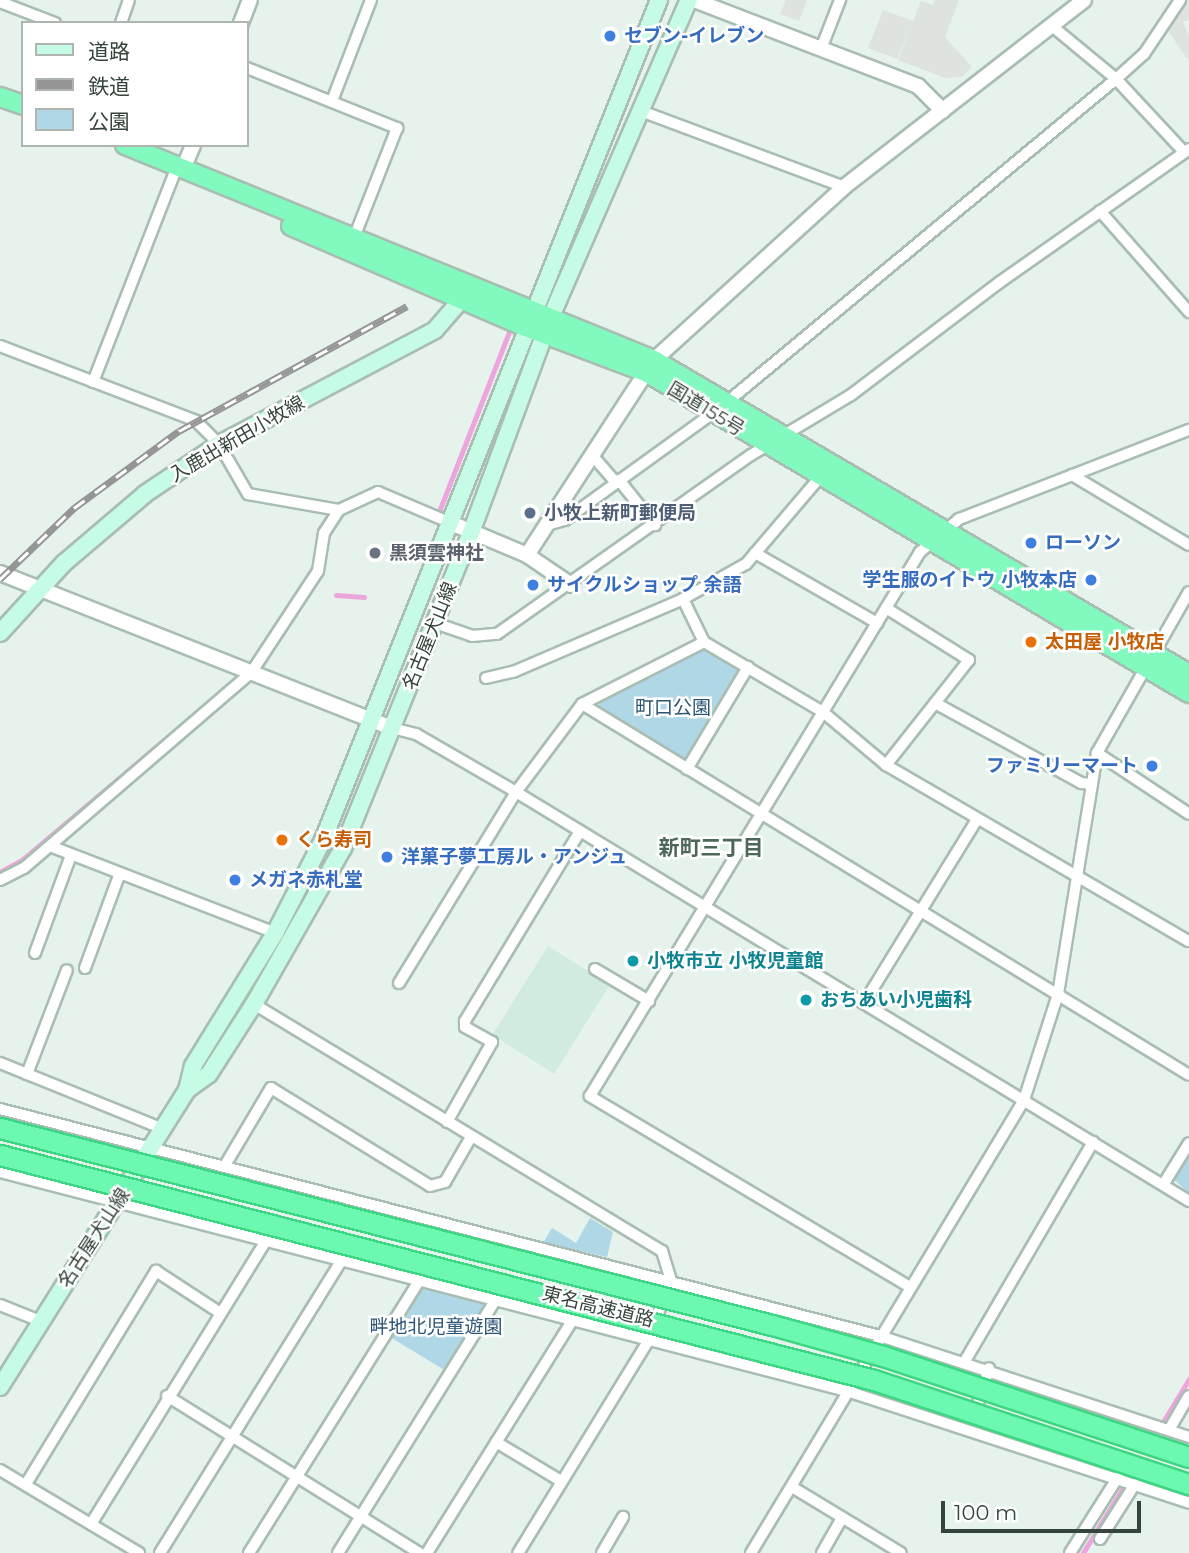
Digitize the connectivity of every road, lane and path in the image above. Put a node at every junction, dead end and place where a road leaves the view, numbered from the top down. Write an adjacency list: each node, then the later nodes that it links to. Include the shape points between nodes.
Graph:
1 (129, 0): 11 (street)
2 (250, 0): 12 (street)
3 (371, 0): 18 (street)
4 (659, 0): 31 (main road, 名古屋犬山線)
5 (692, 0): 14 (street); 20 (main road, 名古屋犬山線)
6 (840, 0): 14 (street)
7 (1084, 0): 13 (street)
8 (1180, 0): 16 (street, via 1144,54)
9 (0, 2): 10 (street)
10 (50, 21)
11 (122, 21)
12 (242, 21)
13 (1052, 26): 16 (street); 21 (street)
14 (821, 49): 21 (street, via 918,86)
15 (248, 68): 18 (street)
16 (1116, 79): 24 (street); 36 (street)
17 (0, 97): 19 (highway)
18 (332, 102): 28 (street, via 397,128)
19 (21, 104)
20 (641, 111): 26 (street); 32 (main road, 名古屋犬山線)
21 (943, 111): 26 (street)
22 (130, 147): 25 (highway, 国道155号)
23 (192, 147): 25 (street)
24 (1186, 151): 27 (street)
25 (186, 170): 28 (highway, 国道155号); 29 (highway, 国道155号, via 222,193 340,250); 35 (street)
26 (844, 187): 34 (street)
27 (1100, 211): 30 (street); 38 (street, via 851,395)
28 (353, 240): 31 (highway, 国道155号)
29 (461, 300): 31 (highway, 国道155号); 39 (main road, 入鹿出新田小牧線, via 435,330)
30 (1189, 312)
31 (529, 319): 32 (highway, 国道155号); 45 (main road, 名古屋犬山線)
32 (547, 326): 34 (highway, 国道155号); 48 (main road, 名古屋犬山線)
33 (0, 346): 35 (street)
34 (650, 366): 36 (highway, 国道155号); 40 (street)
35 (93, 382): 39 (street, via 196,421)
36 (719, 408): 38 (highway, 国道155号); 43 (street)
37 (1189, 430): 41 (street)
38 (775, 441): 42 (highway, 国道155号); 47 (street); 49 (highway, 国道155号)
39 (219, 444): 44 (street, via 247,494); 55 (main road, 入鹿出新田小牧線, via 145,494)
40 (592, 455): 43 (street); 46 (street)
41 (1072, 475): 49 (street, via 959,519); 50 (street)
42 (820, 477): 49 (highway, 国道155号); 51 (street)
43 (618, 482): 46 (street, via 565,520); 47 (street)
44 (339, 510): 45 (street, via 378,492); 65 (street, via 324,533 318,571)
45 (451, 523): 48 (street); 72 (main road, 名古屋犬山線)
46 (547, 525): 52 (street)
47 (655, 526): 54 (street)
48 (472, 530): 52 (street); 60 (main road, 名古屋犬山線)
49 (936, 537): 58 (street); 63 (highway, 国道155号)
50 (1189, 545)
51 (755, 553): 57 (street, via 746,564); 59 (street)
52 (527, 555): 54 (street)
53 (0, 573): 55 (street)
54 (571, 585): 60 (street, via 497,634 472,636)
55 (41, 588): 61 (main road, 入鹿出新田小牧線); 65 (street)
56 (1189, 592): 63 (street)
57 (684, 599): 62 (street); 67 (street, via 513,672)
58 (886, 608): 59 (street); 69 (street, via 969,660)
59 (877, 623): 71 (street)
60 (435, 624): 73 (main road, 名古屋犬山線)
61 (0, 633)
62 (704, 642): 64 (street); 70 (street)
63 (1149, 660): 66 (highway, 国道155号); 68 (highway, 国道155号); 74 (street)
64 (748, 667): 71 (street); 76 (street)
65 (251, 673): 72 (street); 83 (street)
66 (1189, 674)
67 (486, 678)
68 (1189, 693)
69 (935, 703): 75 (street); 77 (street, via 1082,783)
70 (582, 704): 76 (street); 78 (street)
71 (823, 712): 75 (street); 80 (street)
72 (373, 722): 73 (street); 90 (main road, 名古屋犬山線, via 323,840)
73 (392, 728): 78 (street, via 416,734); 100 (main road, 名古屋犬山線, via 326,883)
74 (1097, 753): 77 (street); 79 (street)
75 (886, 765): 81 (street)
76 (687, 769): 80 (street)
77 (1092, 784): 86 (street)
78 (516, 792): 82 (street); 96 (street)
79 (1189, 814)
80 (762, 816): 88 (street); 89 (street)
81 (977, 819): 86 (street); 89 (street)
82 (580, 831): 88 (street); 107 (street, via 465,1021 465,1027 492,1042)
83 (50, 846): 84 (street); 87 (street, via 24,868)
84 (71, 855): 85 (street); 92 (street)
85 (120, 873): 90 (street); 93 (street)
86 (1076, 878): 91 (street); 97 (street)
87 (0, 880)
88 (706, 908): 98 (street); 99 (street)
89 (921, 912): 97 (street); 99 (street)
90 (275, 933): 104 (main road, 名古屋犬山線, via 193,1066)
91 (1189, 941)
92 (35, 953)
93 (85, 968)
94 (595, 969): 98 (street)
95 (67, 970): 102 (street)
96 (399, 983)
97 (1058, 994): 103 (street); 105 (street)
98 (649, 1001): 124 (street, via 590,1096)
99 (864, 1003): 105 (street)
100 (254, 1004): 104 (main road, 名古屋犬山線, via 209,1074); 107 (street)
101 (0, 1063): 102 (street)
102 (27, 1074): 109 (street)
103 (1189, 1074)
104 (187, 1090): 109 (main road, 名古屋犬山線)
105 (1024, 1100): 111 (street); 124 (street)
106 (0, 1109): 113 (street)
107 (447, 1122): 110 (street)
108 (0, 1128): 143 (highway, 東名高速道路, bridge, via 772,1325 883,1356)
109 (163, 1129): 113 (main road, 名古屋犬山線)
110 (471, 1137): 115 (street, via 445,1182 430,1185 271,1088); 122 (street, via 662,1251)
111 (1093, 1142): 117 (street); 132 (street)
112 (1189, 1143): 117 (street)
113 (151, 1148): 115 (street); 119 (main road, 名古屋犬山線)
114 (0, 1155): 150 (highway, 東名高速道路, bridge, via 862,1377)
115 (225, 1167): 122 (street)
116 (0, 1172): 119 (street)
117 (1163, 1185): 118 (street)
118 (1189, 1201)
119 (117, 1204): 120 (street); 129 (main road, 名古屋犬山線)
120 (266, 1241): 121 (street); 127 (street)
121 (342, 1261): 123 (street); 140 (street)
122 (670, 1278): 130 (street); 131 (street)
123 (420, 1279): 125 (street); 145 (street)
124 (910, 1287): 130 (street)
125 (497, 1298): 128 (street); 153 (street)
126 (0, 1305): 129 (street)
127 (219, 1312): 136 (street); 149 (street, via 156,1271)
128 (573, 1318): 131 (street); 142 (street)
129 (40, 1321): 134 (main road, 名古屋犬山線)
130 (880, 1336): 132 (street); 135 (street)
131 (650, 1338): 135 (street); 147 (street)
132 (965, 1361): 133 (street)
133 (989, 1368): 138 (street); 139 (street)
134 (0, 1387)
135 (847, 1391): 138 (street); 151 (street)
136 (167, 1396): 140 (street); 156 (street)
137 (1189, 1396): 139 (street)
138 (970, 1429): 146 (street)
139 (1169, 1430): 141 (street)
140 (231, 1435): 145 (street); 161 (street)
141 (1189, 1437)
142 (496, 1442): 147 (street); 165 (street)
143 (1189, 1457)
144 (0, 1470): 149 (street)
145 (297, 1477): 153 (street); 162 (street)
146 (1118, 1477): 148 (street); 170 (street)
147 (561, 1481): 166 (street)
148 (1135, 1483): 152 (street); 157 (street)
149 (26, 1484): 156 (street)
150 (1189, 1484)
151 (792, 1487): 155 (street); 159 (street)
152 (1189, 1503)
153 (362, 1517): 163 (street); 164 (street)
154 (623, 1517): 158 (street)
155 (842, 1518): 168 (street); 169 (street)
156 (91, 1524): 160 (street)
157 (1101, 1539)
158 (604, 1550): 167 (street)
159 (755, 1552)
160 (139, 1553)
161 (160, 1553)
162 (249, 1553)
163 (338, 1553)
164 (419, 1553)
165 (427, 1553)
166 (518, 1553)
167 (616, 1553)
168 (822, 1553)
169 (901, 1553)
170 (1070, 1553)

